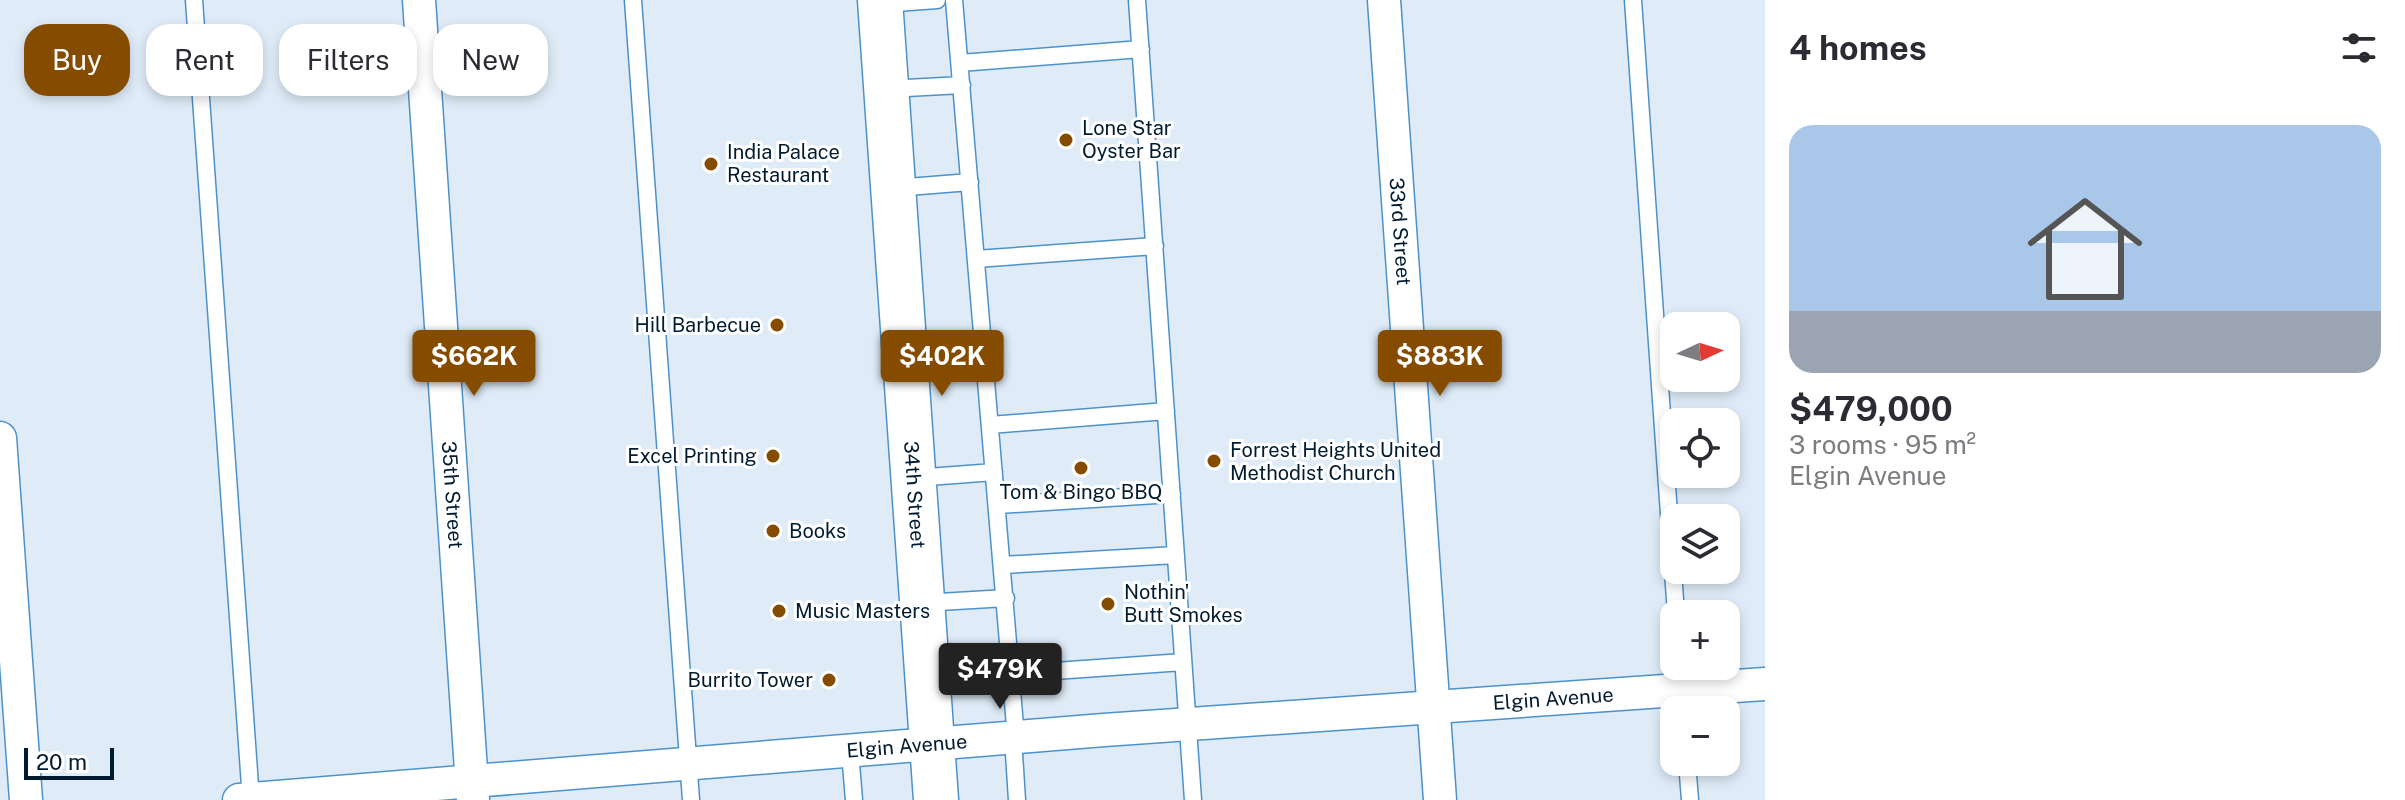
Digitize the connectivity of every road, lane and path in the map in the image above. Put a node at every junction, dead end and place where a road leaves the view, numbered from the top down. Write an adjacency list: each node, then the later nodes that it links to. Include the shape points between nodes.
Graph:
1 (194, 0): 46 (lane)
2 (419, 0): 43 (street, 35th Street)
3 (633, 0): 41 (lane)
4 (937, 0): 9 (lane)
5 (954, 0): 11 (lane)
6 (1137, 0): 10 (lane)
7 (1384, 0): 36 (street, 33rd Street)
8 (1633, 0): 30 (lane)
9 (880, 2): 13 (main road, 34th Street)
10 (1141, 49): 11 (lane); 16 (lane)
11 (960, 63): 12 (lane)
12 (962, 85): 13 (lane); 14 (lane)
13 (886, 89): 15 (main road, 34th Street)
14 (970, 182): 15 (lane); 17 (lane)
15 (893, 188): 19 (main road, 34th Street)
16 (1155, 246): 17 (lane); 20 (lane)
17 (976, 259): 18 (lane)
18 (983, 352): 19 (lane); 21 (lane)
19 (905, 359): 24 (main road, 34th Street)
20 (1166, 411): 21 (lane); 25 (lane)
21 (990, 425): 23 (lane)
22 (0, 438): 44 (street)
23 (994, 472): 24 (lane); 26 (lane)
24 (914, 478): 31 (main road, 34th Street)
25 (1172, 494): 26 (lane); 27 (lane)
26 (999, 505): 28 (lane)
27 (1176, 555): 28 (lane); 32 (lane)
28 (1003, 565): 29 (lane)
29 (1006, 598): 31 (lane); 33 (lane)
30 (1675, 600)
31 (922, 603): 39 (main road, 34th Street)
32 (1183, 662): 33 (lane); 37 (lane)
33 (1011, 674): 38 (lane)
34 (1765, 684): 35 (street, Elgin Avenue)
35 (1682, 689): 36 (street, Elgin Avenue)
36 (1433, 708): 37 (street, Elgin Avenue); 52 (street, 33rd Street)
37 (1187, 724): 38 (street, Elgin Avenue); 51 (lane)
38 (1015, 738): 39 (street, Elgin Avenue); 50 (lane)
39 (932, 745): 40 (street, Elgin Avenue); 49 (main road, 34th Street)
40 (850, 752): 41 (street, Elgin Avenue); 48 (lane)
41 (689, 766): 43 (street, Elgin Avenue); 47 (lane)
42 (1688, 776): 53 (lane)
43 (472, 792): 46 (street, Elgin Avenue)
44 (26, 800)
45 (239, 800): 46 (street, Elgin Avenue)
46 (251, 800)
47 (691, 800)
48 (854, 800)
49 (936, 800)
50 (1017, 800)
51 (1193, 800)
52 (1440, 800)
53 (1690, 800)

